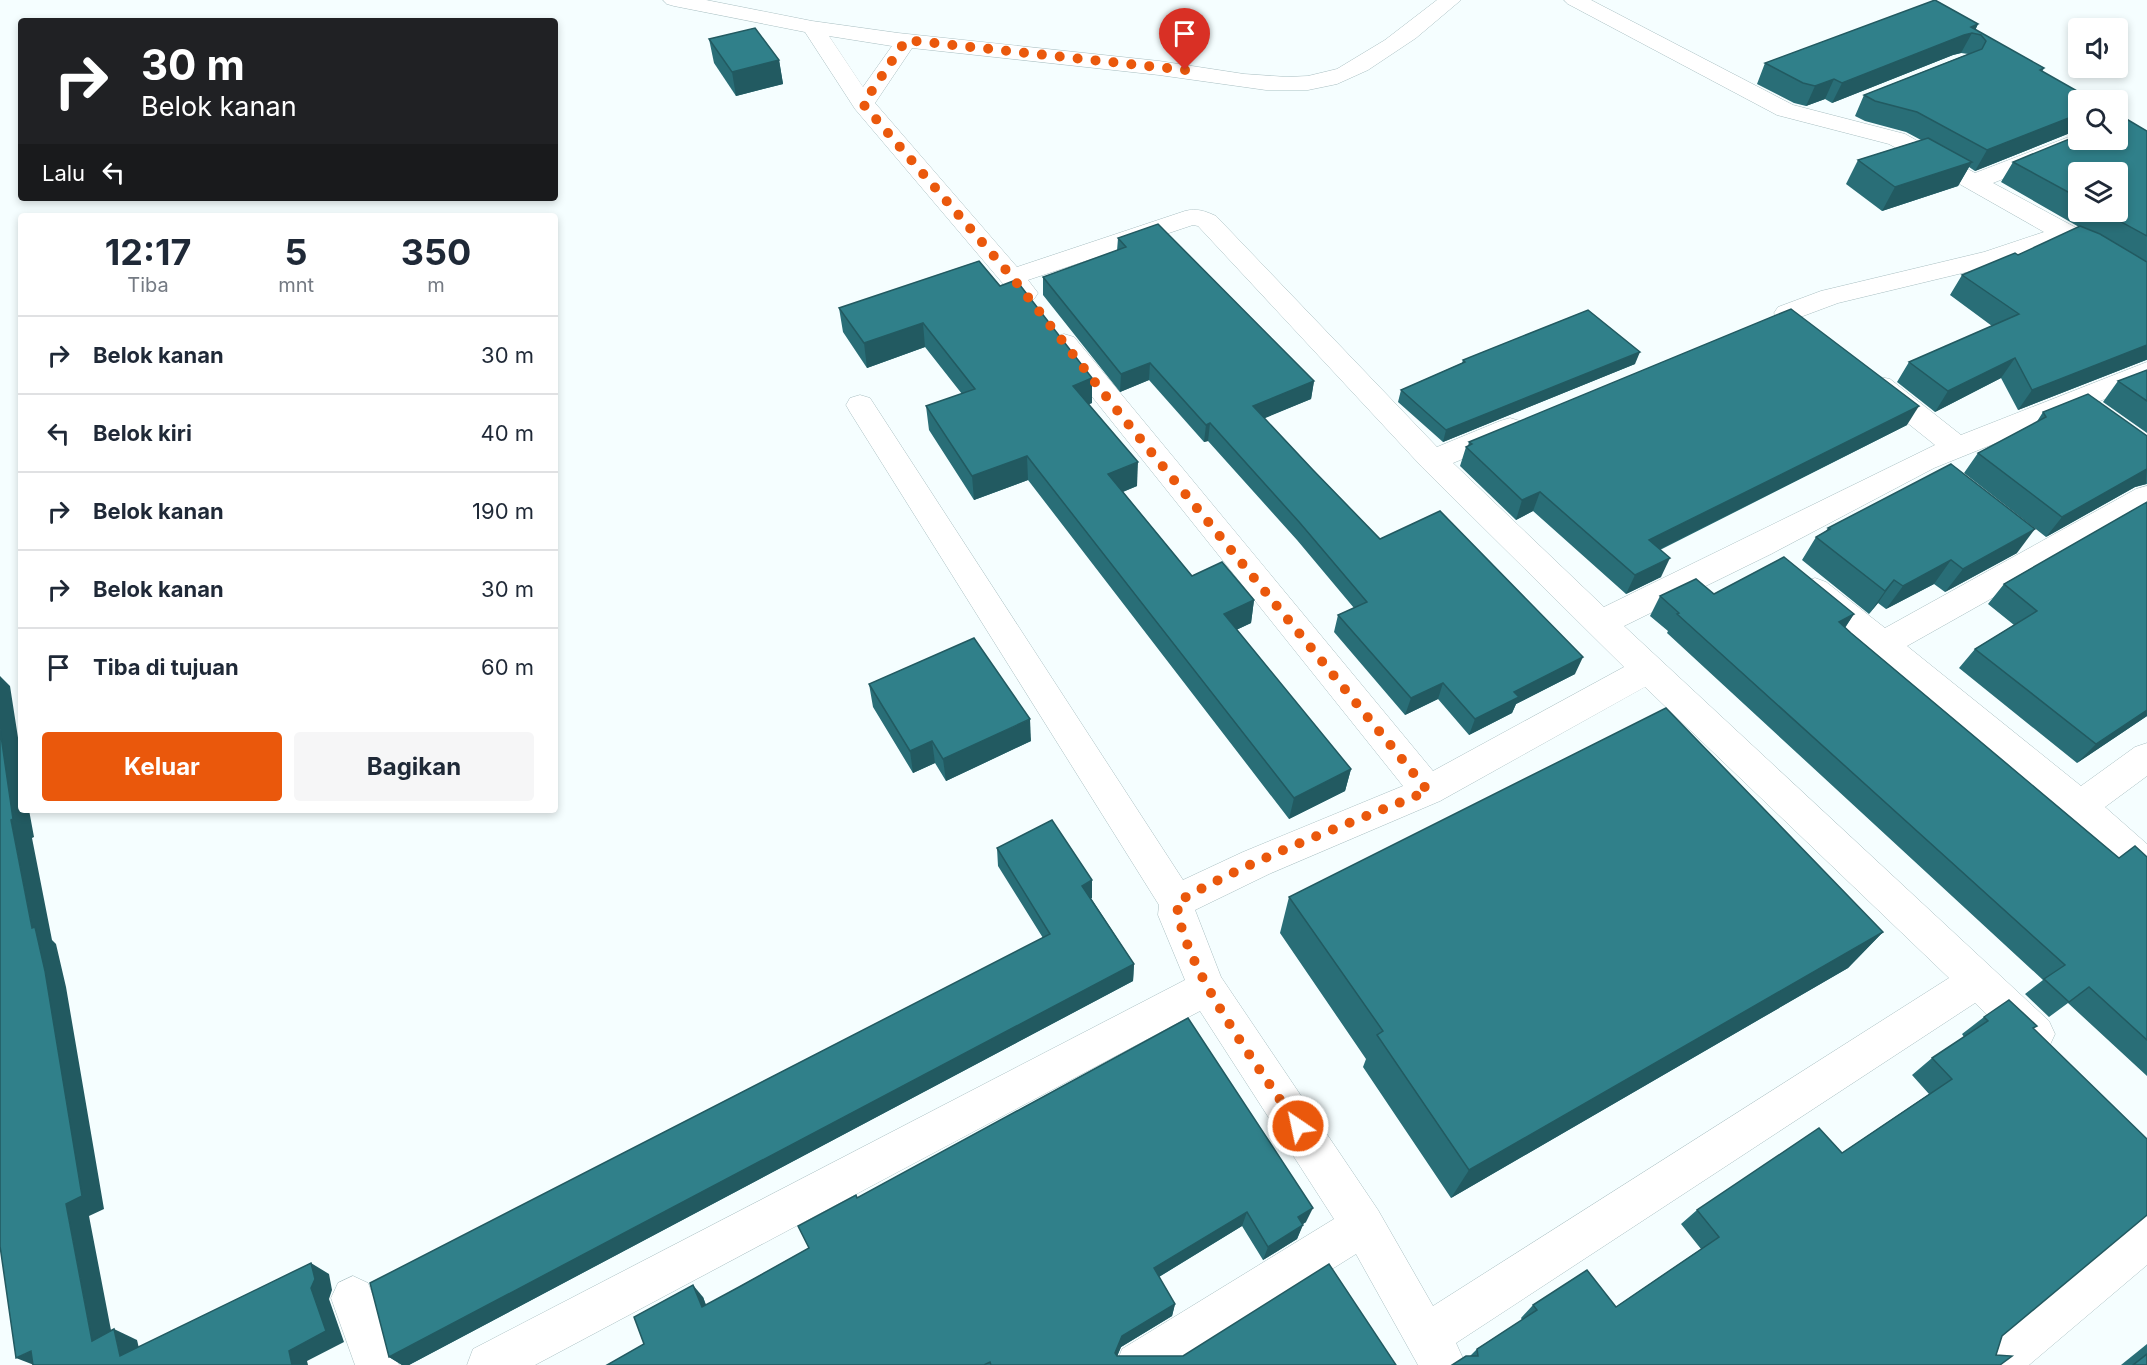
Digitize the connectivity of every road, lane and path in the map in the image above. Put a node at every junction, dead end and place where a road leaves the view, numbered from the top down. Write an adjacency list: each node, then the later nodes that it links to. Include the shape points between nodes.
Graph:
1 (674, 0): 4 (street)
2 (1450, 0): 5 (street, via 1377,56 1332,78 1309,83 1260,82 1185,70)
3 (1575, 0): 8 (street, via 1785,110)
4 (813, 28): 5 (street); 6 (street)
5 (906, 40): 6 (street)
6 (863, 104): 12 (street)
7 (1851, 107): 8 (street)
8 (1818, 120): 10 (street, via 1898,139)
9 (2068, 144): 10 (street)
10 (1975, 182): 11 (street)
11 (2065, 234): 13 (street); 14 (street, via 1991,258 1830,297 1776,317)
12 (1012, 277): 22 (street, via 1194,216 1207,221); 31 (street)
13 (2147, 277)
14 (1814, 334)
15 (1859, 369): 21 (street)
16 (2147, 371): 17 (street)
17 (2078, 401): 19 (street); 21 (street)
18 (860, 405): 34 (street)
19 (2104, 419)
20 (1529, 420): 22 (street)
21 (1957, 447): 23 (street)
22 (1432, 460): 27 (street)
23 (1923, 461): 24 (street); 26 (street)
24 (1951, 483)
25 (2147, 497): 28 (street, via 2034,547)
26 (1760, 546): 27 (street); 28 (street)
27 (1601, 623): 29 (street)
28 (1884, 644): 32 (street)
29 (1648, 670): 31 (street); 35 (street)
30 (2147, 758): 32 (street)
31 (1428, 791): 34 (street, via 1256,863)
32 (2080, 806): 33 (street)
33 (2147, 867)
34 (1177, 902): 36 (street, via 1177,915)
35 (1978, 980): 37 (street); 41 (street)
36 (1207, 988): 38 (street); 43 (street)
37 (2054, 1052)
38 (1363, 1225): 41 (street); 44 (street)
39 (2147, 1237): 45 (street)
40 (353, 1298): 42 (street)
41 (1435, 1351)
42 (377, 1365)
43 (489, 1365)
44 (1138, 1365)
45 (1995, 1365)

